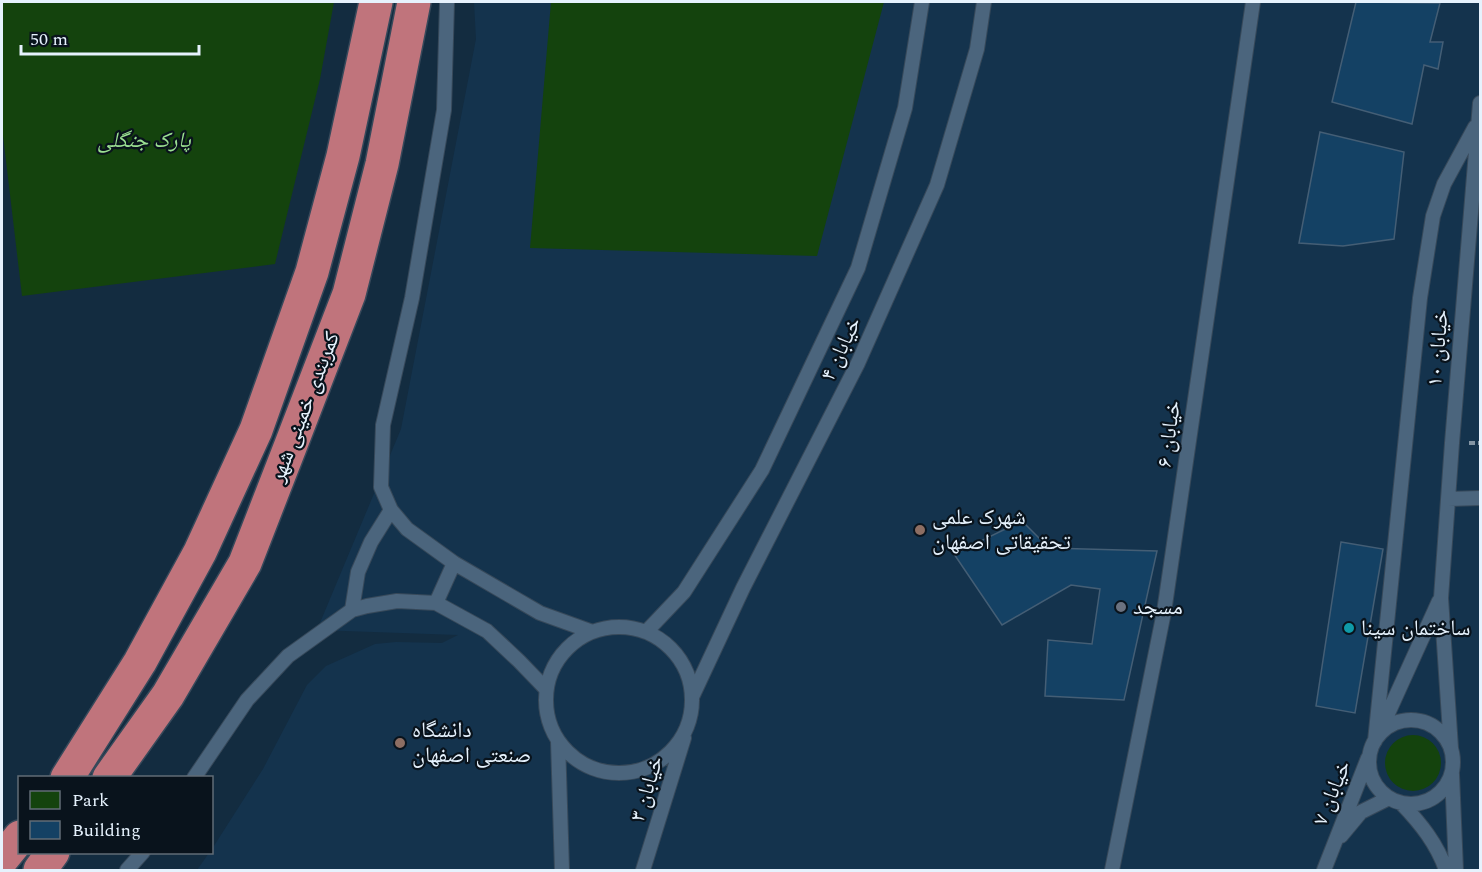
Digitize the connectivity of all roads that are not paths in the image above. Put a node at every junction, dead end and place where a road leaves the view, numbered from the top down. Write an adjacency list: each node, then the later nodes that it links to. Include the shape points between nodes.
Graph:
1 (376, 2): 26 (highway, کمربندی خمینی شهر, via 343,156 312,272 256,430 200,552 140,662)
2 (414, 2): 27 (highway, کمربندی خمینی شهر, via 382,164 349,294 284,464 245,563 168,695)
3 (447, 2): 11 (lane, via 444,110 412,298 383,425 381,487)
4 (922, 2): 17 (lane, خیابان ۴, via 905,108 858,268 762,471 684,592)
5 (984, 2): 19 (lane, خیابان ۴, via 977,49 937,185 858,363)
6 (1253, 2): 39 (lane, خیابان ۶, via 1164,612)
7 (1480, 103): 8 (lane, خیابان ۱۰)
8 (1478, 123): 10 (lane, خیابان ۱۰); 22 (lane, via 1444,184 1433,216 1420,298)
9 (1480, 498): 10 (lane)
10 (1448, 499): 13 (lane, خیابان ۱۰)
11 (391, 510): 12 (lane, via 407,530); 15 (lane, via 358,572)
12 (454, 563): 14 (lane); 16 (lane, via 540,613)
13 (1441, 598): 22 (lane, خیابان ۱۰); 23 (lane, خیابان ۱۰)
14 (436, 603): 15 (lane, via 397,602); 18 (lane, via 487,631)
15 (352, 610): 28 (lane, via 288,656 247,700)
16 (590, 631): 17 (lane, via 627,627); 18 (lane, via 569,647 556,664)
17 (646, 632): 19 (lane, via 679,658)
18 (546, 689): 21 (lane, via 549,723)
19 (692, 697): 20 (lane)
20 (689, 720): 21 (lane, via 667,755 630,772 609,773 589,767); 38 (lane, خیابان ۳)
21 (558, 741): 37 (lane)
22 (1375, 741): 23 (lane, via 1395,724 1422,722 1444,736); 24 (lane)
23 (1450, 748): 25 (lane)
24 (1370, 755): 29 (lane, via 1373,780 1380,791); 31 (lane, خیابان ۷)
25 (1452, 772): 29 (lane, via 1443,789 1428,801); 42 (lane)
26 (68, 776)
27 (110, 776)
28 (195, 776)
29 (1396, 801): 31 (lane, خیابان ۷, via 1361,812); 41 (lane, via 1423,826)
30 (18, 839): 34 (highway)
31 (1332, 847): 40 (lane, خیابان ۷)
32 (52, 854): 35 (highway)
33 (141, 854): 36 (lane)
34 (2, 859)
35 (40, 870)
36 (127, 870)
37 (562, 870)
38 (643, 870)
39 (1112, 870)
40 (1324, 870)
41 (1446, 870)
42 (1456, 870)

